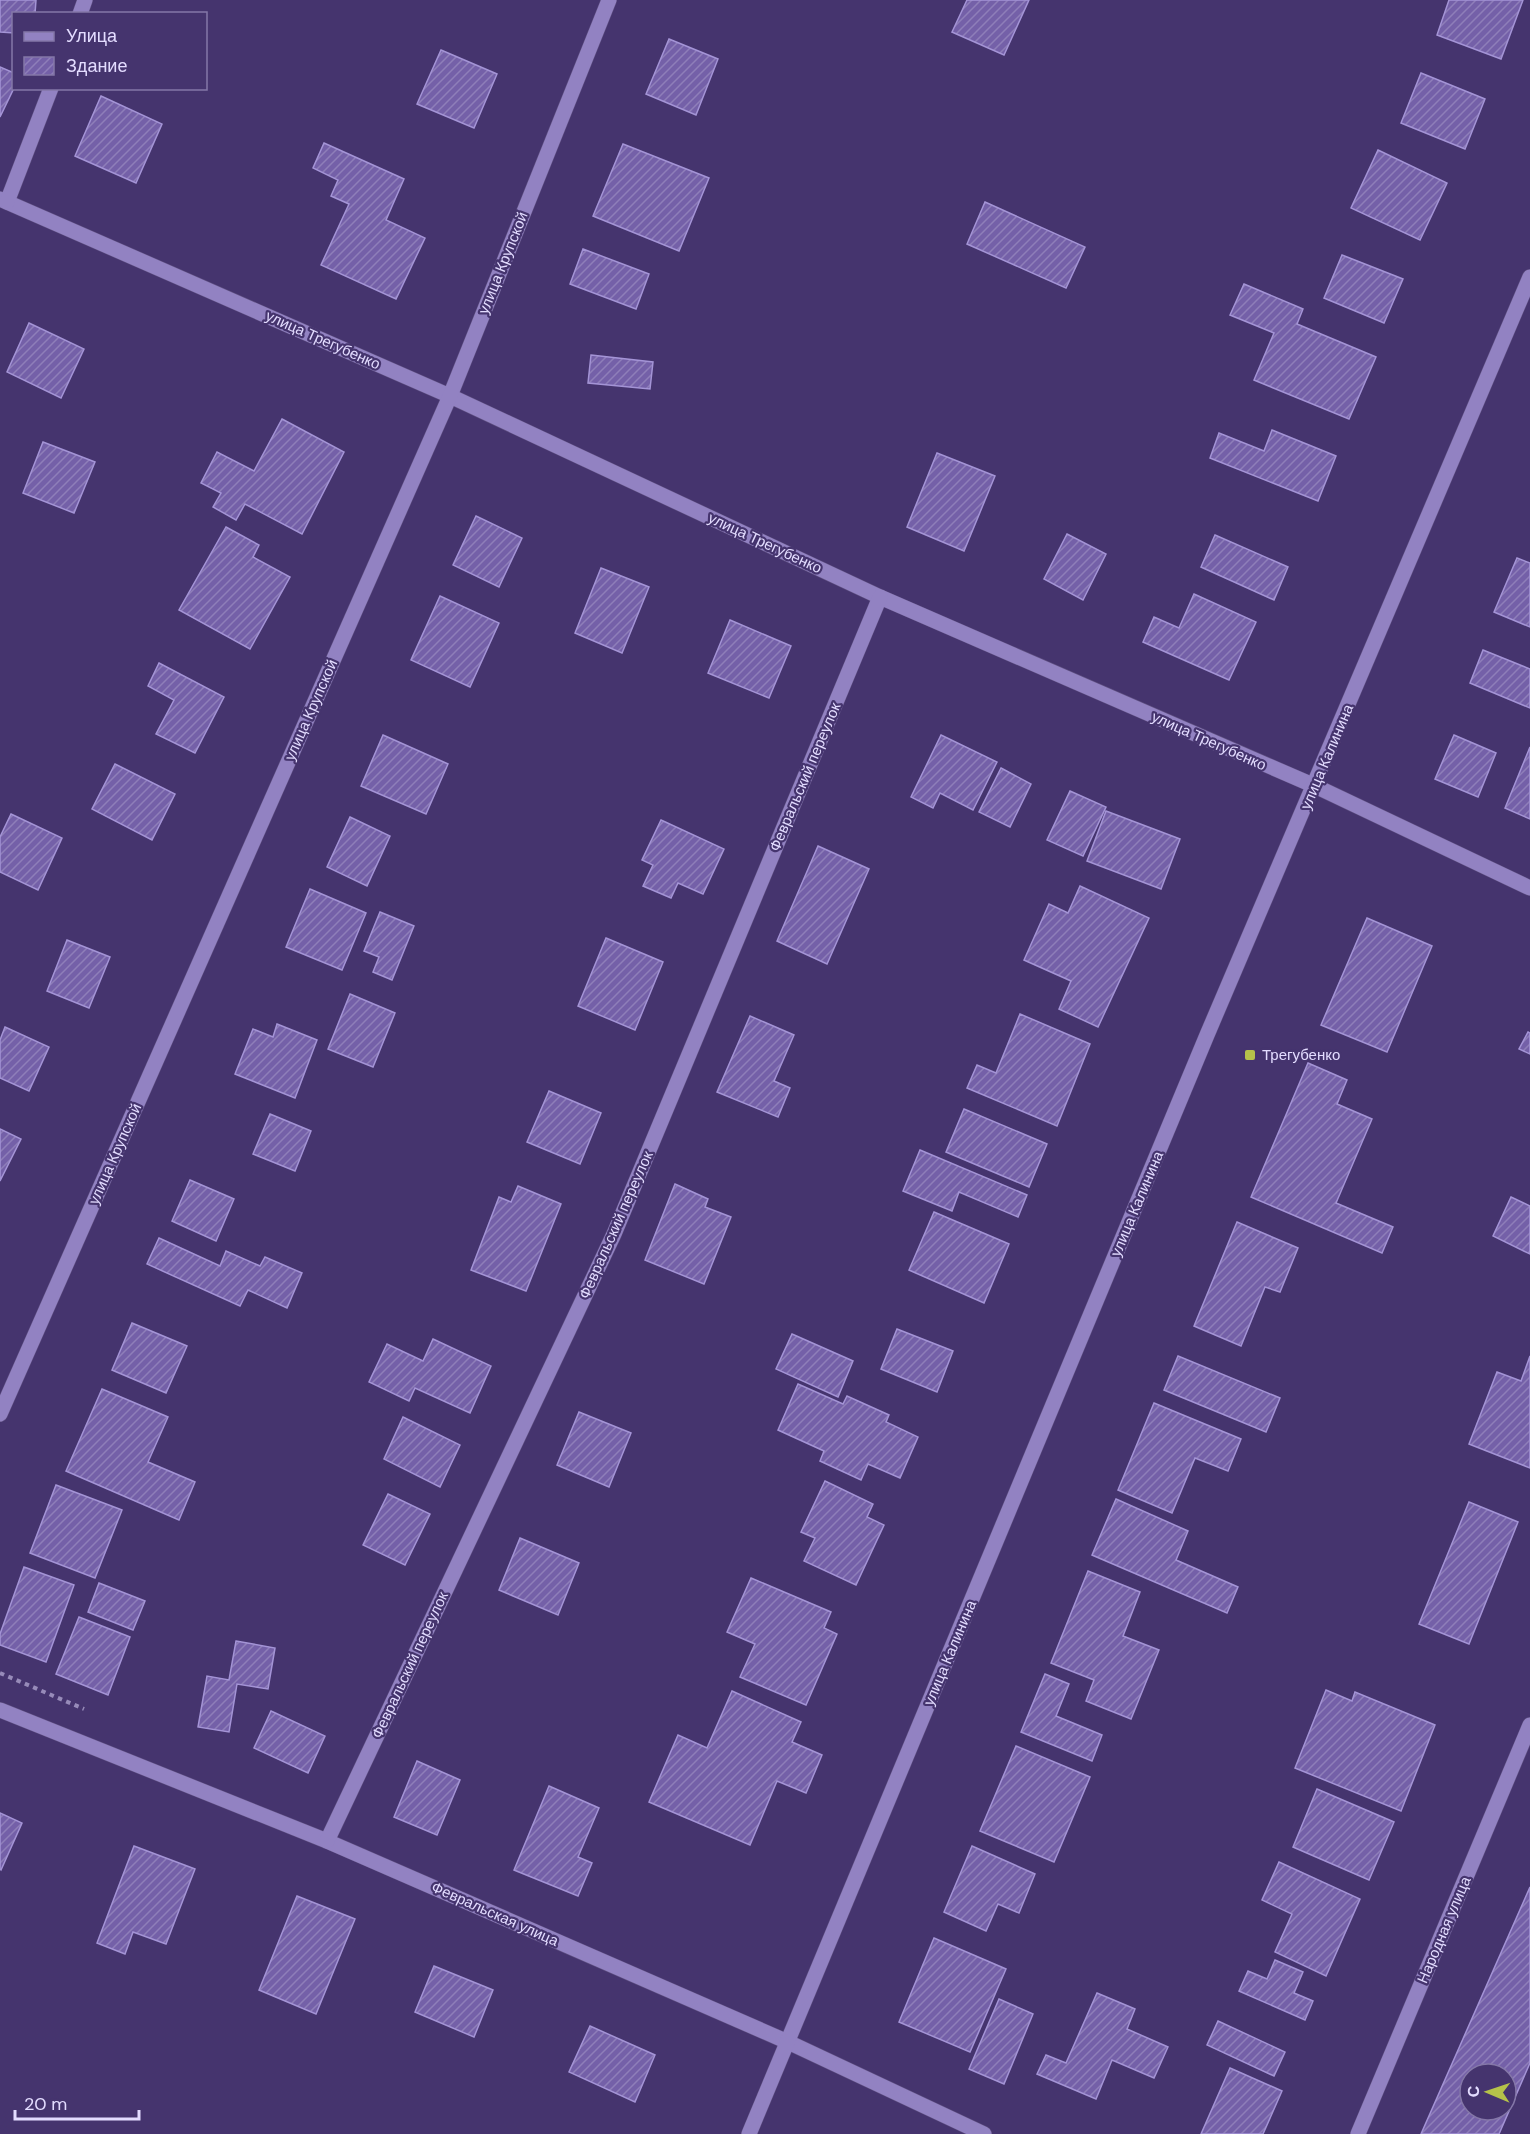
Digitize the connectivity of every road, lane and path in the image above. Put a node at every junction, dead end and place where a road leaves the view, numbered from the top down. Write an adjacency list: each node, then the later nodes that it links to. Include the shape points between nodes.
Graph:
1 (609, 0): 5 (street, улица Крупской)
2 (50, 90): 3 (street)
3 (3, 200): 5 (street, улица Трегубенко)
4 (1530, 277): 7 (street, улица Калинина)
5 (450, 396): 6 (street, улица Трегубенко); 9 (street, улица Крупской)
6 (880, 597): 7 (street, улица Трегубенко); 12 (street, Февральский переулок, via 614,1234)
7 (1315, 786): 8 (street, улица Трегубенко); 13 (street, улица Калинина)
8 (1530, 888)
9 (0, 1414)
10 (0, 1710): 12 (street, Февральская улица)
11 (1530, 1725): 16 (street, Народная улица)
12 (327, 1841): 13 (street, Февральская улица)
13 (788, 2042): 14 (street, улица Калинина); 15 (street, Февральская улица)
14 (749, 2134)
15 (984, 2134)
16 (1358, 2134)

